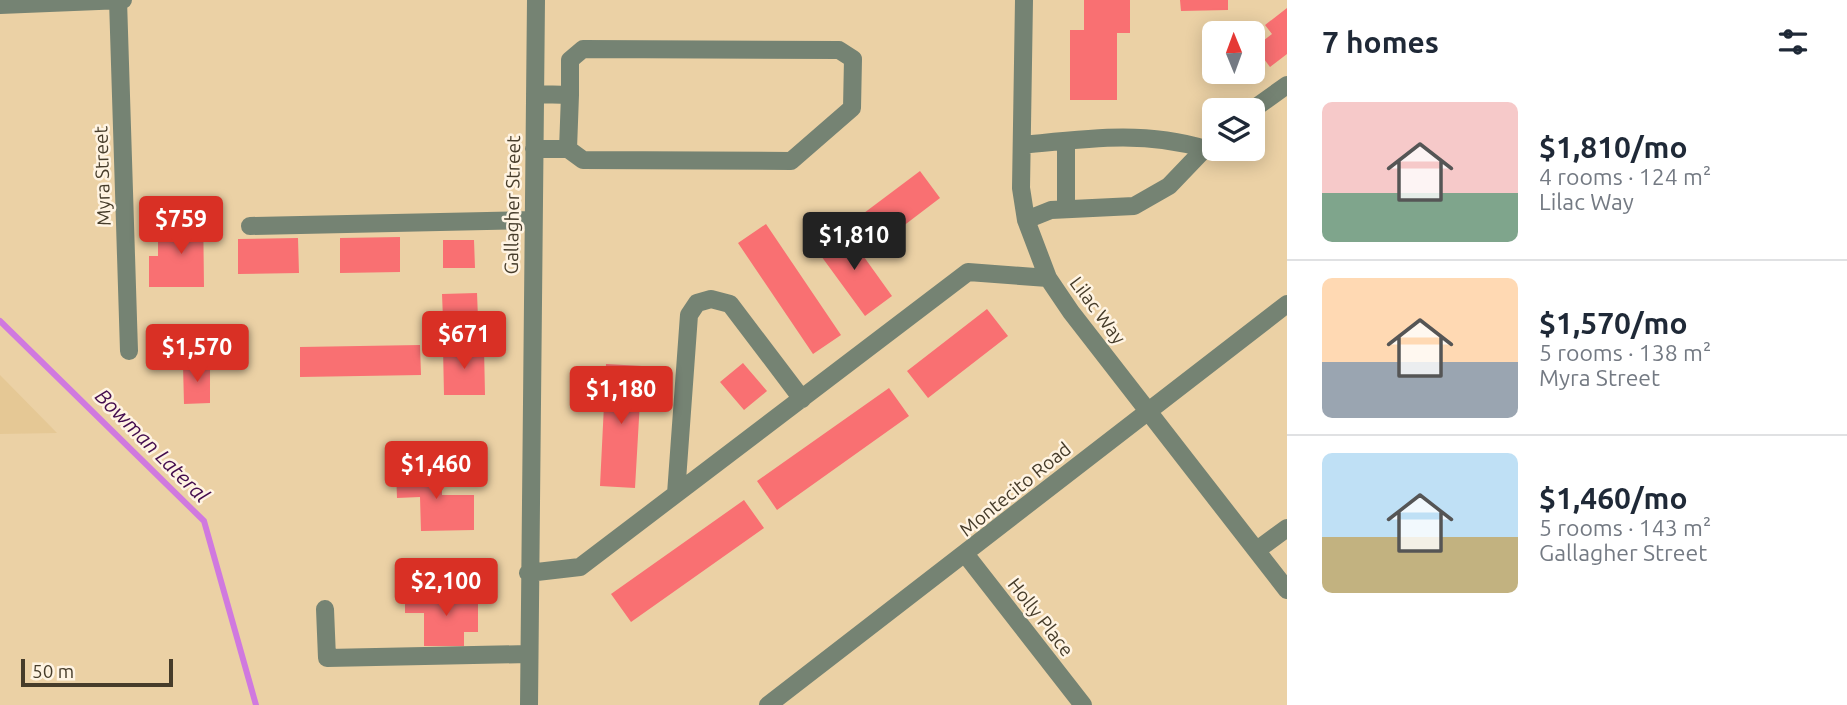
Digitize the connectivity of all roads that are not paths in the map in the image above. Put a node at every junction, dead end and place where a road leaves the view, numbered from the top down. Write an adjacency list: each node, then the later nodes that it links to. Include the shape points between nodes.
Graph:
1 (107, 0): 2 (street); 5 (street); 22 (street, Myra Street)
2 (123, 0)
3 (536, 0): 7 (street, Gallagher Street)
4 (1024, 0): 12 (street, Lilac Way)
5 (0, 5)
6 (1287, 85): 9 (street)
7 (535, 94): 8 (street); 13 (street, Gallagher Street)
8 (570, 95): 14 (street); 14 (street, via 570,60 583,49 839,50 853,59 852,108 791,161 583,160)
9 (1265, 101)
10 (1066, 141): 11 (street, via 1114,136); 12 (street); 16 (street)
11 (1202, 143)
12 (1022, 145): 18 (street, Lilac Way)
13 (534, 149): 14 (street); 17 (street, Gallagher Street)
14 (568, 149)
15 (1202, 152): 16 (street, via 1169,186 1134,206)
16 (1066, 209): 18 (street)
17 (533, 220): 19 (street); 29 (street, Gallagher Street)
18 (1026, 220): 20 (street, Lilac Way)
19 (250, 226)
20 (1048, 278): 23 (street, via 968,272); 24 (street, Lilac Way)
21 (1287, 304): 24 (street, Montecito Road)
22 (129, 351)
23 (802, 399): 25 (street); 25 (street, via 730,304 711,299 697,303 689,315)
24 (1147, 410): 27 (street, Lilac Way); 28 (street, Montecito Road)
25 (676, 494): 29 (street, via 580,567)
26 (1287, 528): 27 (street)
27 (1257, 550): 30 (street, Lilac Way)
28 (966, 555): 33 (street, Montecito Road, via 898,602); 35 (street, Holly Place)
29 (528, 573): 32 (street, Gallagher Street)
30 (1287, 590)
31 (325, 610): 32 (street, via 327,658)
32 (528, 654): 34 (street, Gallagher Street)
33 (780, 702)
34 (529, 705)
35 (1083, 705)

